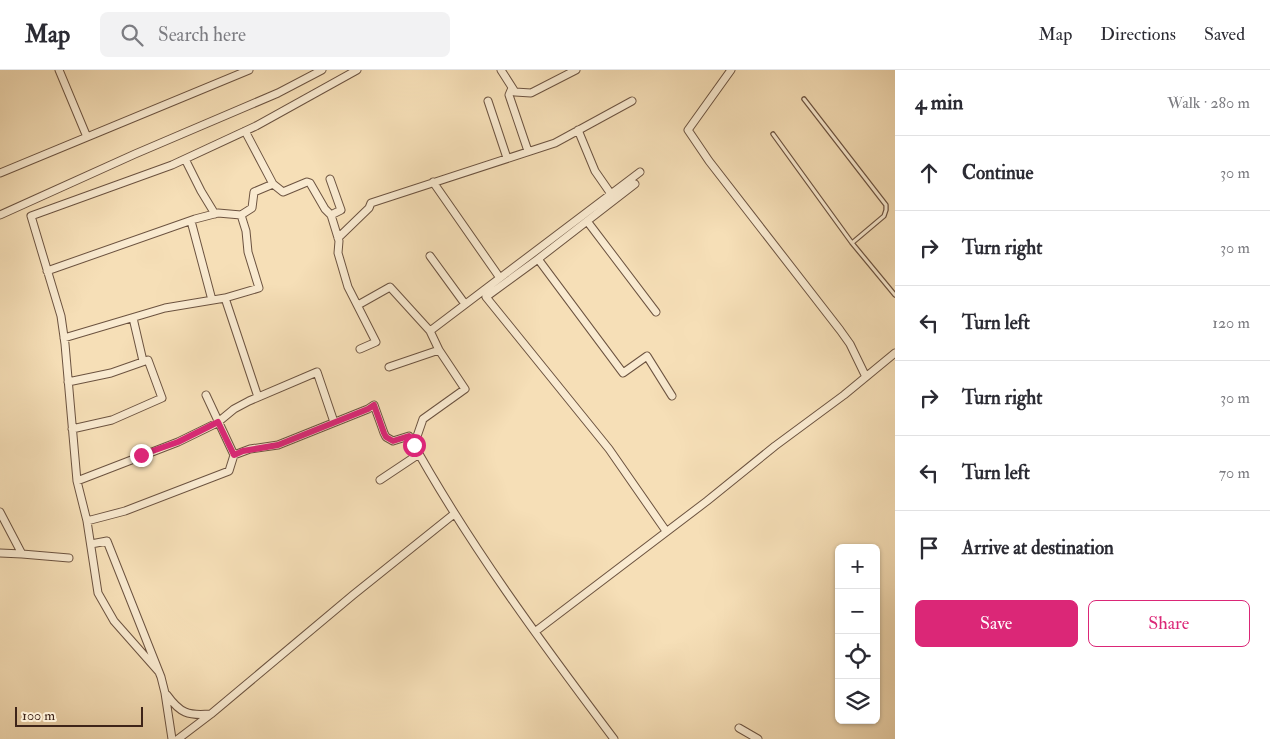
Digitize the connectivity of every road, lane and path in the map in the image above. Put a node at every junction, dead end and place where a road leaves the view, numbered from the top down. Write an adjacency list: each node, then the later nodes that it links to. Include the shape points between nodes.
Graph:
1 (59, 70): 15 (street)
2 (248, 70): 15 (street)
3 (322, 70): 27 (street, via 278,93)
4 (357, 70): 13 (street)
5 (501, 70): 8 (street)
6 (576, 70): 8 (street, via 531,93 514,92)
7 (731, 70): 52 (street, via 688,130 708,161 840,330)
8 (512, 88): 16 (street, via 509,95)
9 (804, 99): 33 (lane, via 886,205 884,216)
10 (488, 101): 17 (street)
11 (632, 101): 12 (street)
12 (578, 130): 16 (street, via 555,143); 25 (street, via 595,171)
13 (245, 131): 18 (street); 23 (street)
14 (773, 134): 33 (lane)
15 (87, 137): 19 (street)
16 (528, 152): 17 (street)
17 (507, 158): 22 (street)
18 (185, 159): 26 (street); 36 (street, via 31,216)
19 (0, 172)
20 (640, 172): 25 (street)
21 (330, 179): 29 (street, via 341,210)
22 (433, 182): 32 (street, via 371,203); 37 (street)
23 (273, 184): 28 (street, via 254,192 252,208); 29 (street, via 284,192 310,183 324,209)
24 (635, 184): 31 (street)
25 (611, 194): 37 (street)
26 (215, 214): 28 (street); 30 (street)
27 (0, 215)
28 (241, 215): 39 (street, via 259,288)
29 (331, 215): 32 (street)
30 (191, 221): 36 (street); 40 (street)
31 (587, 221): 35 (street); 43 (street)
32 (338, 238): 42 (street, via 342,269)
33 (852, 243): 38 (lane)
34 (430, 256): 41 (street)
35 (538, 259): 55 (street, via 624,373 647,356); 68 (street, via 486,297 609,449)
36 (47, 271): 46 (street)
37 (500, 278): 41 (street)
38 (895, 295)
39 (225, 298): 40 (street); 56 (street)
40 (212, 300): 44 (street, via 164,308)
41 (465, 304): 45 (street)
42 (358, 305): 45 (street, via 390,287); 47 (street, via 376,342)
43 (656, 312)
44 (133, 318): 46 (street); 50 (street)
45 (430, 331): 48 (street)
46 (64, 338): 53 (street)
47 (360, 349)
48 (439, 350): 51 (street); 60 (street, via 465,390 423,419)
49 (895, 353): 52 (street)
50 (144, 361): 53 (street, via 111,373); 59 (street, via 148,360 162,398 112,420)
51 (389, 367)
52 (866, 377): 68 (street)
53 (68, 382): 59 (street)
54 (206, 395): 57 (street)
55 (672, 396)
56 (258, 397): 57 (street, via 234,409); 58 (street, via 317,372)
57 (218, 422): 62 (street); 64 (street, via 178,442)
58 (334, 422): 60 (street, via 374,405 386,437 393,441 409,436); 62 (street, via 278,445)
59 (72, 429): 64 (street)
60 (414, 445): 61 (street)
61 (419, 454): 63 (street); 66 (street)
62 (234, 455): 67 (street, via 229,471 126,511)
63 (380, 480)
64 (77, 481): 67 (street)
65 (0, 512): 71 (street)
66 (454, 514): 73 (street); 76 (street)
67 (87, 521): 69 (street)
68 (666, 531): 73 (street)
69 (91, 544): 74 (street, via 98,593 114,621); 74 (street, via 107,541)
70 (0, 553): 71 (street)
71 (22, 554): 72 (street)
72 (69, 558)
73 (536, 631): 80 (street)
74 (159, 672): 75 (street)
75 (165, 693): 76 (street, via 184,713); 78 (street)
76 (211, 714): 79 (street)
77 (739, 728): 81 (street)
78 (172, 739)
79 (178, 739)
80 (614, 739)
81 (758, 739)

